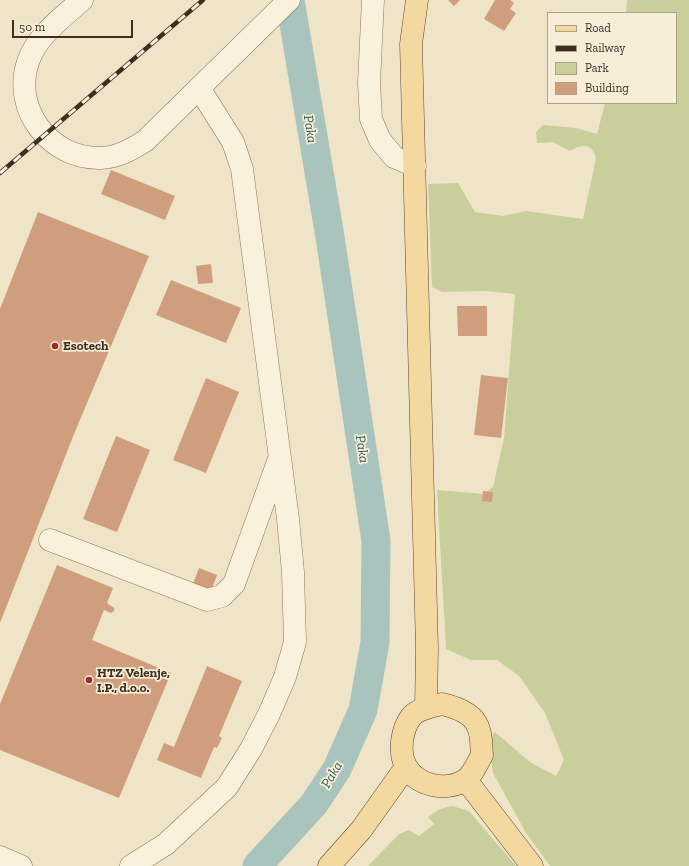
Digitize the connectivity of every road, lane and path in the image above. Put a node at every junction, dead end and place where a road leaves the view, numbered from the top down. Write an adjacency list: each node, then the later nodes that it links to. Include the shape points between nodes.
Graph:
1 (82, 0): 5 (street, via 46,32 28,60 24,77 27,105 40,130 52,142 73,154 100,158 124,153 145,141)
2 (289, 0): 5 (street)
3 (373, 0): 6 (street, via 369,83 371,119 380,140 394,157)
4 (417, 0): 6 (main road, via 411,44)
5 (199, 88): 7 (street, via 233,142 242,169)
6 (415, 166): 9 (main road, via 427,648)
7 (280, 456): 8 (street, via 234,584 222,596 207,600); 14 (street, via 293,572 295,642 285,677 251,749 226,787 166,844)
8 (50, 540)
9 (426, 708): 10 (main road, via 412,715 403,733 402,750); 11 (main road, via 442,704 456,707 468,714 478,726 482,755)
10 (406, 766): 11 (main road, via 422,782 444,788); 15 (main road, via 361,830)
11 (466, 780): 16 (main road)
12 (0, 857): 13 (street)
13 (21, 866)
14 (131, 866)
15 (329, 866)
16 (532, 866)

